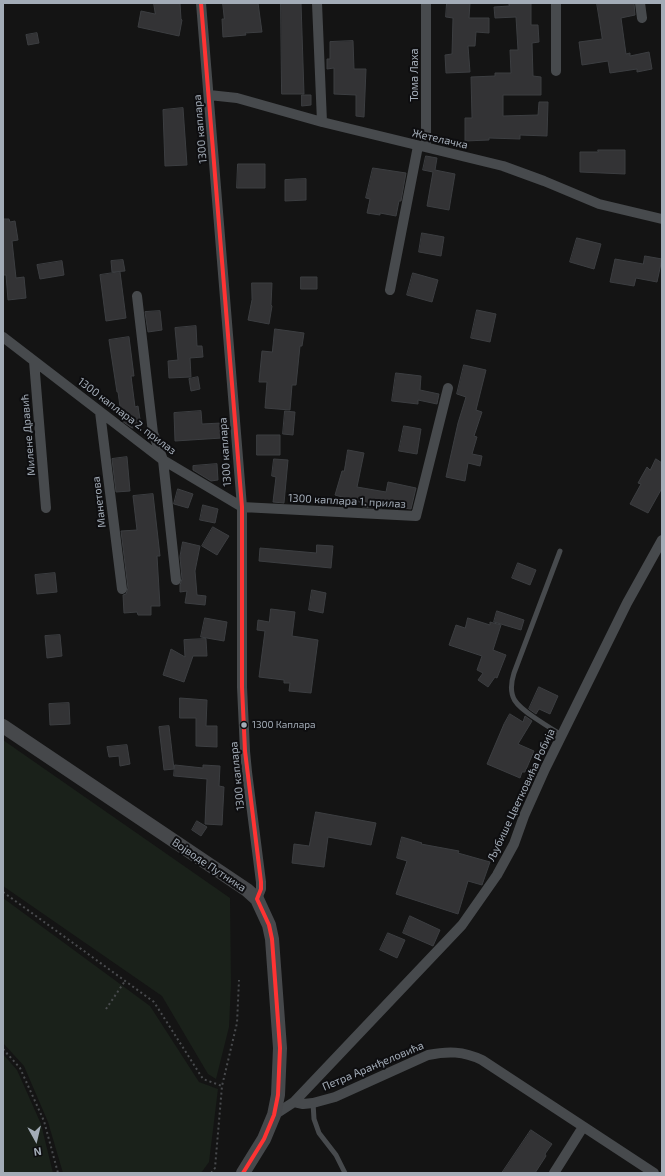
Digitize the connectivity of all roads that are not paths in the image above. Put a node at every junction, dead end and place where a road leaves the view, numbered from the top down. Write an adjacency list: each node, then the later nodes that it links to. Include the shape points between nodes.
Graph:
1 (202, 3): 8 (street, 1300 каплара)
2 (318, 3): 9 (street)
3 (426, 3): 10 (street, Тома Лаха)
4 (556, 3): 7 (street)
5 (640, 3): 6 (street)
6 (642, 18)
7 (556, 71)
8 (209, 95): 9 (street, Жетелачка, via 237,98); 19 (street, 1300 каплара)
9 (322, 122): 10 (street, Жетелачка)
10 (422, 146): 11 (street, Жетелачка, via 503,166 599,204); 12 (street, Тома Лаха)
11 (662, 219)
12 (390, 290)
13 (138, 296): 18 (street, via 153,433)
14 (3, 337): 15 (street, 1300 каплара 2. прилаз)
15 (34, 360): 17 (street, 1300 каплара 2. прилаз); 20 (street, Милене Дравић)
16 (448, 388): 19 (street, 1300 каплара 1. прилаз, via 416,516)
17 (100, 412): 18 (street, 1300 каплара 2. прилаз); 24 (street, Манетова)
18 (163, 460): 19 (street, 1300 каплара 2. прилаз); 23 (street)
19 (242, 507): 27 (street, 1300 каплара, via 242,687 247,772 261,882)
20 (46, 508)
21 (662, 540): 26 (street, Љубише Цветковића Робија, via 627,603)
22 (560, 551): 26 (lane, via 511,686 520,708)
23 (176, 580)
24 (122, 589)
25 (3, 726): 27 (street, Војводе Путника, via 236,882)
26 (562, 735): 28 (street, Љубише Цветковића Робија, via 514,844 470,915)
27 (257, 899): 30 (street, Војводе Путника, via 269,925 272,939 280,1048 278,1094)
28 (294, 1102): 29 (street, Петра Аранђеловића); 30 (street, Љубише Цветковића Робија)
29 (313, 1103): 31 (street, Петра Аранђеловића, via 335,1097 428,1055 458,1052 471,1054 482,1060); 33 (lane, via 314,1119 320,1133)
30 (274, 1115): 32 (street, Војводе Путника, via 264,1139)
31 (583, 1127): 34 (street); 35 (street, Петра Аранђеловића)
32 (243, 1173)
33 (345, 1173)
34 (554, 1173)
35 (654, 1173)

